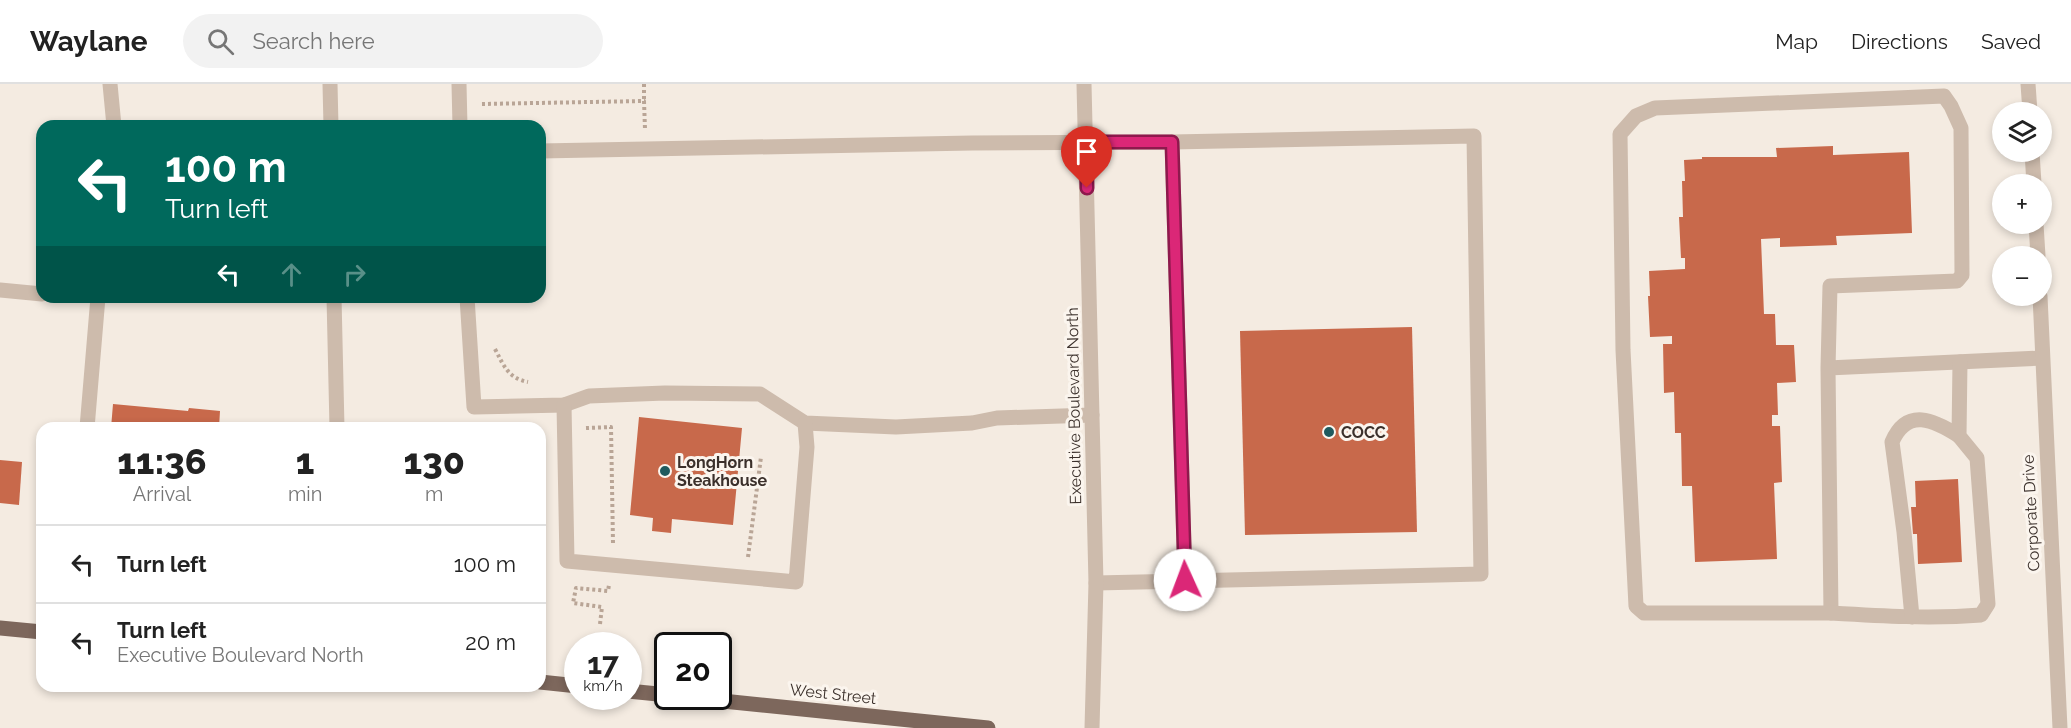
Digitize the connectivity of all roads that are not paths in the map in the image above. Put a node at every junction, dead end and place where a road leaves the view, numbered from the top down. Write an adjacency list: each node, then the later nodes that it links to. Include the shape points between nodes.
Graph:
1 (110, 84): 7 (street)
2 (330, 84): 8 (street)
3 (459, 84): 9 (street)
4 (1084, 84): 10 (street, Executive Boulevard North)
5 (2028, 84): 6 (street)
6 (2029, 102)
7 (113, 120)
8 (332, 120)
9 (460, 120)
10 (1086, 142): 11 (street); 12 (street); 23 (street, Executive Boulevard North)
11 (1172, 142): 28 (street); 28 (street, via 1474,136 1481,574)
12 (546, 151)
13 (0, 290): 14 (street)
14 (36, 293)
15 (97, 303): 24 (street)
16 (334, 303): 25 (street)
17 (467, 303): 22 (street, via 474,407)
18 (2040, 306): 19 (street, Corporate Drive)
19 (2042, 358): 20 (street); 39 (street, Corporate Drive)
20 (1960, 362): 21 (street); 27 (street)
21 (1828, 368): 30 (street); 30 (street, via 1830,286 1958,281 1962,275 1961,128 1944,96 1655,108 1636,116 1620,134 1623,350 1636,606 1644,613)
22 (564, 405): 26 (street, via 589,396 760,394); 26 (street, via 567,561 796,582 807,447)
23 (1092, 415): 26 (street, via 998,418 896,428); 29 (street, Executive Boulevard North)
24 (88, 422)
25 (337, 422)
26 (805, 423)
27 (1959, 436): 31 (street, via 1977,458 1988,604 1981,615); 31 (street, via 1926,419 1898,429 1892,442)
28 (1185, 580): 29 (street)
29 (1096, 583): 38 (street, Executive Boulevard North)
30 (1831, 613): 31 (street)
31 (1912, 617)
32 (0, 628): 33 (main road)
33 (36, 631)
34 (546, 683): 35 (main road)
35 (564, 685)
36 (732, 702): 37 (main road, West Street)
37 (988, 728)
38 (1092, 728)
39 (2060, 728)

